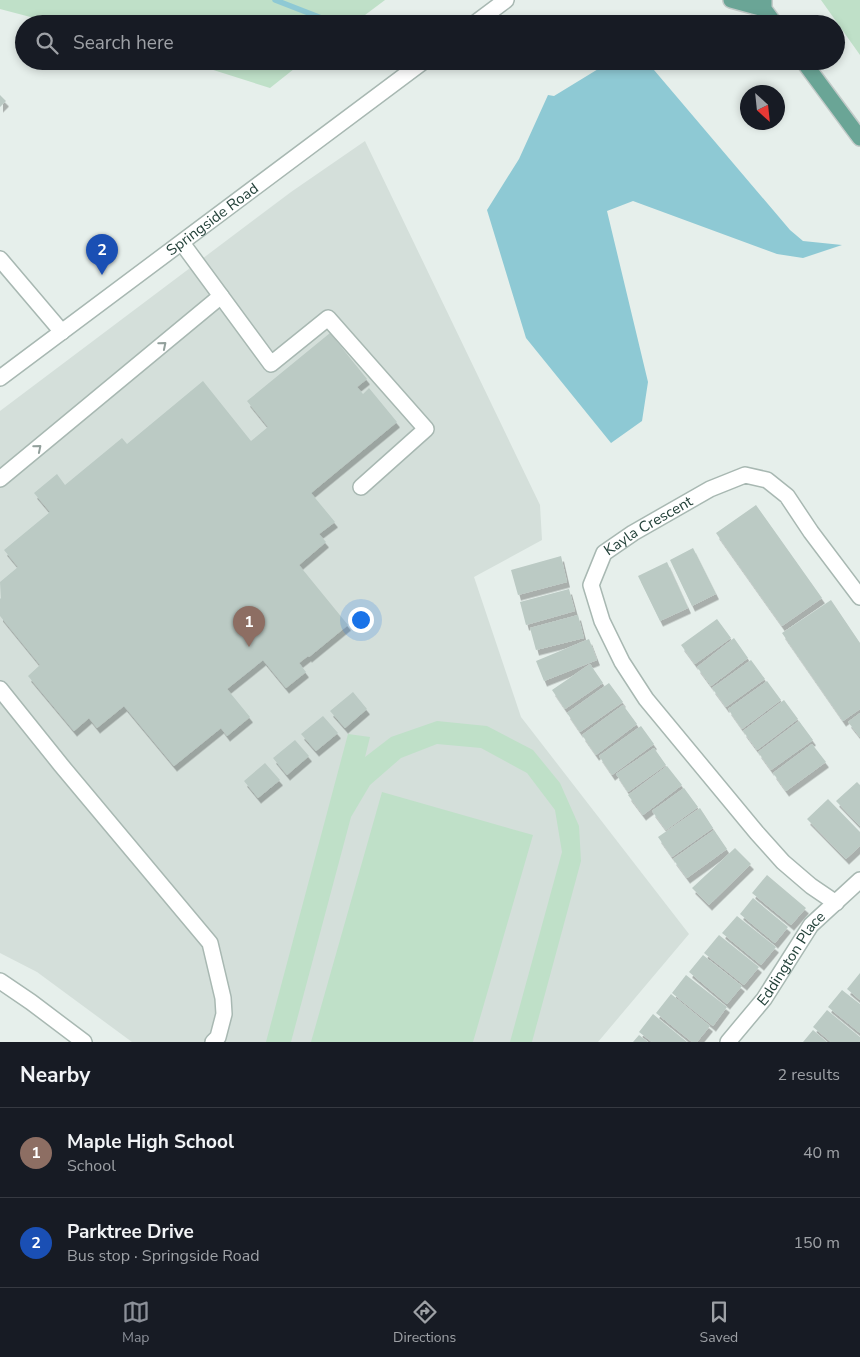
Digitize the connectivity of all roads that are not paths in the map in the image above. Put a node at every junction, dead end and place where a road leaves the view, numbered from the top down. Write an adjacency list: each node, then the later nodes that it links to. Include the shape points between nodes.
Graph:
1 (506, 0): 4 (street)
2 (731, 0): 3 (main road)
3 (764, 5)
4 (486, 15)
5 (412, 70): 8 (street, Springside Road)
6 (810, 70): 7 (main road)
7 (860, 138)
8 (182, 243): 10 (street); 11 (street, Springside Road)
9 (0, 259): 11 (street)
10 (221, 296): 13 (street, one-way to 10); 14 (street, via 271,364 328,318 426,429)
11 (62, 332): 12 (street, Springside Road)
12 (0, 378)
13 (0, 479)
14 (361, 487)
15 (860, 597): 18 (street, Kayla Crescent, via 787,496 767,480 745,475 710,489 604,553 591,585 606,629 646,699 783,862)
16 (0, 689): 21 (street, via 210,943 224,1014 218,1037)
17 (860, 880): 18 (street, Eddington Place)
18 (836, 903): 22 (street, Eddington Place, via 811,925 764,999)
19 (0, 981): 20 (street)
20 (84, 1042)
21 (213, 1042)
22 (728, 1042)

